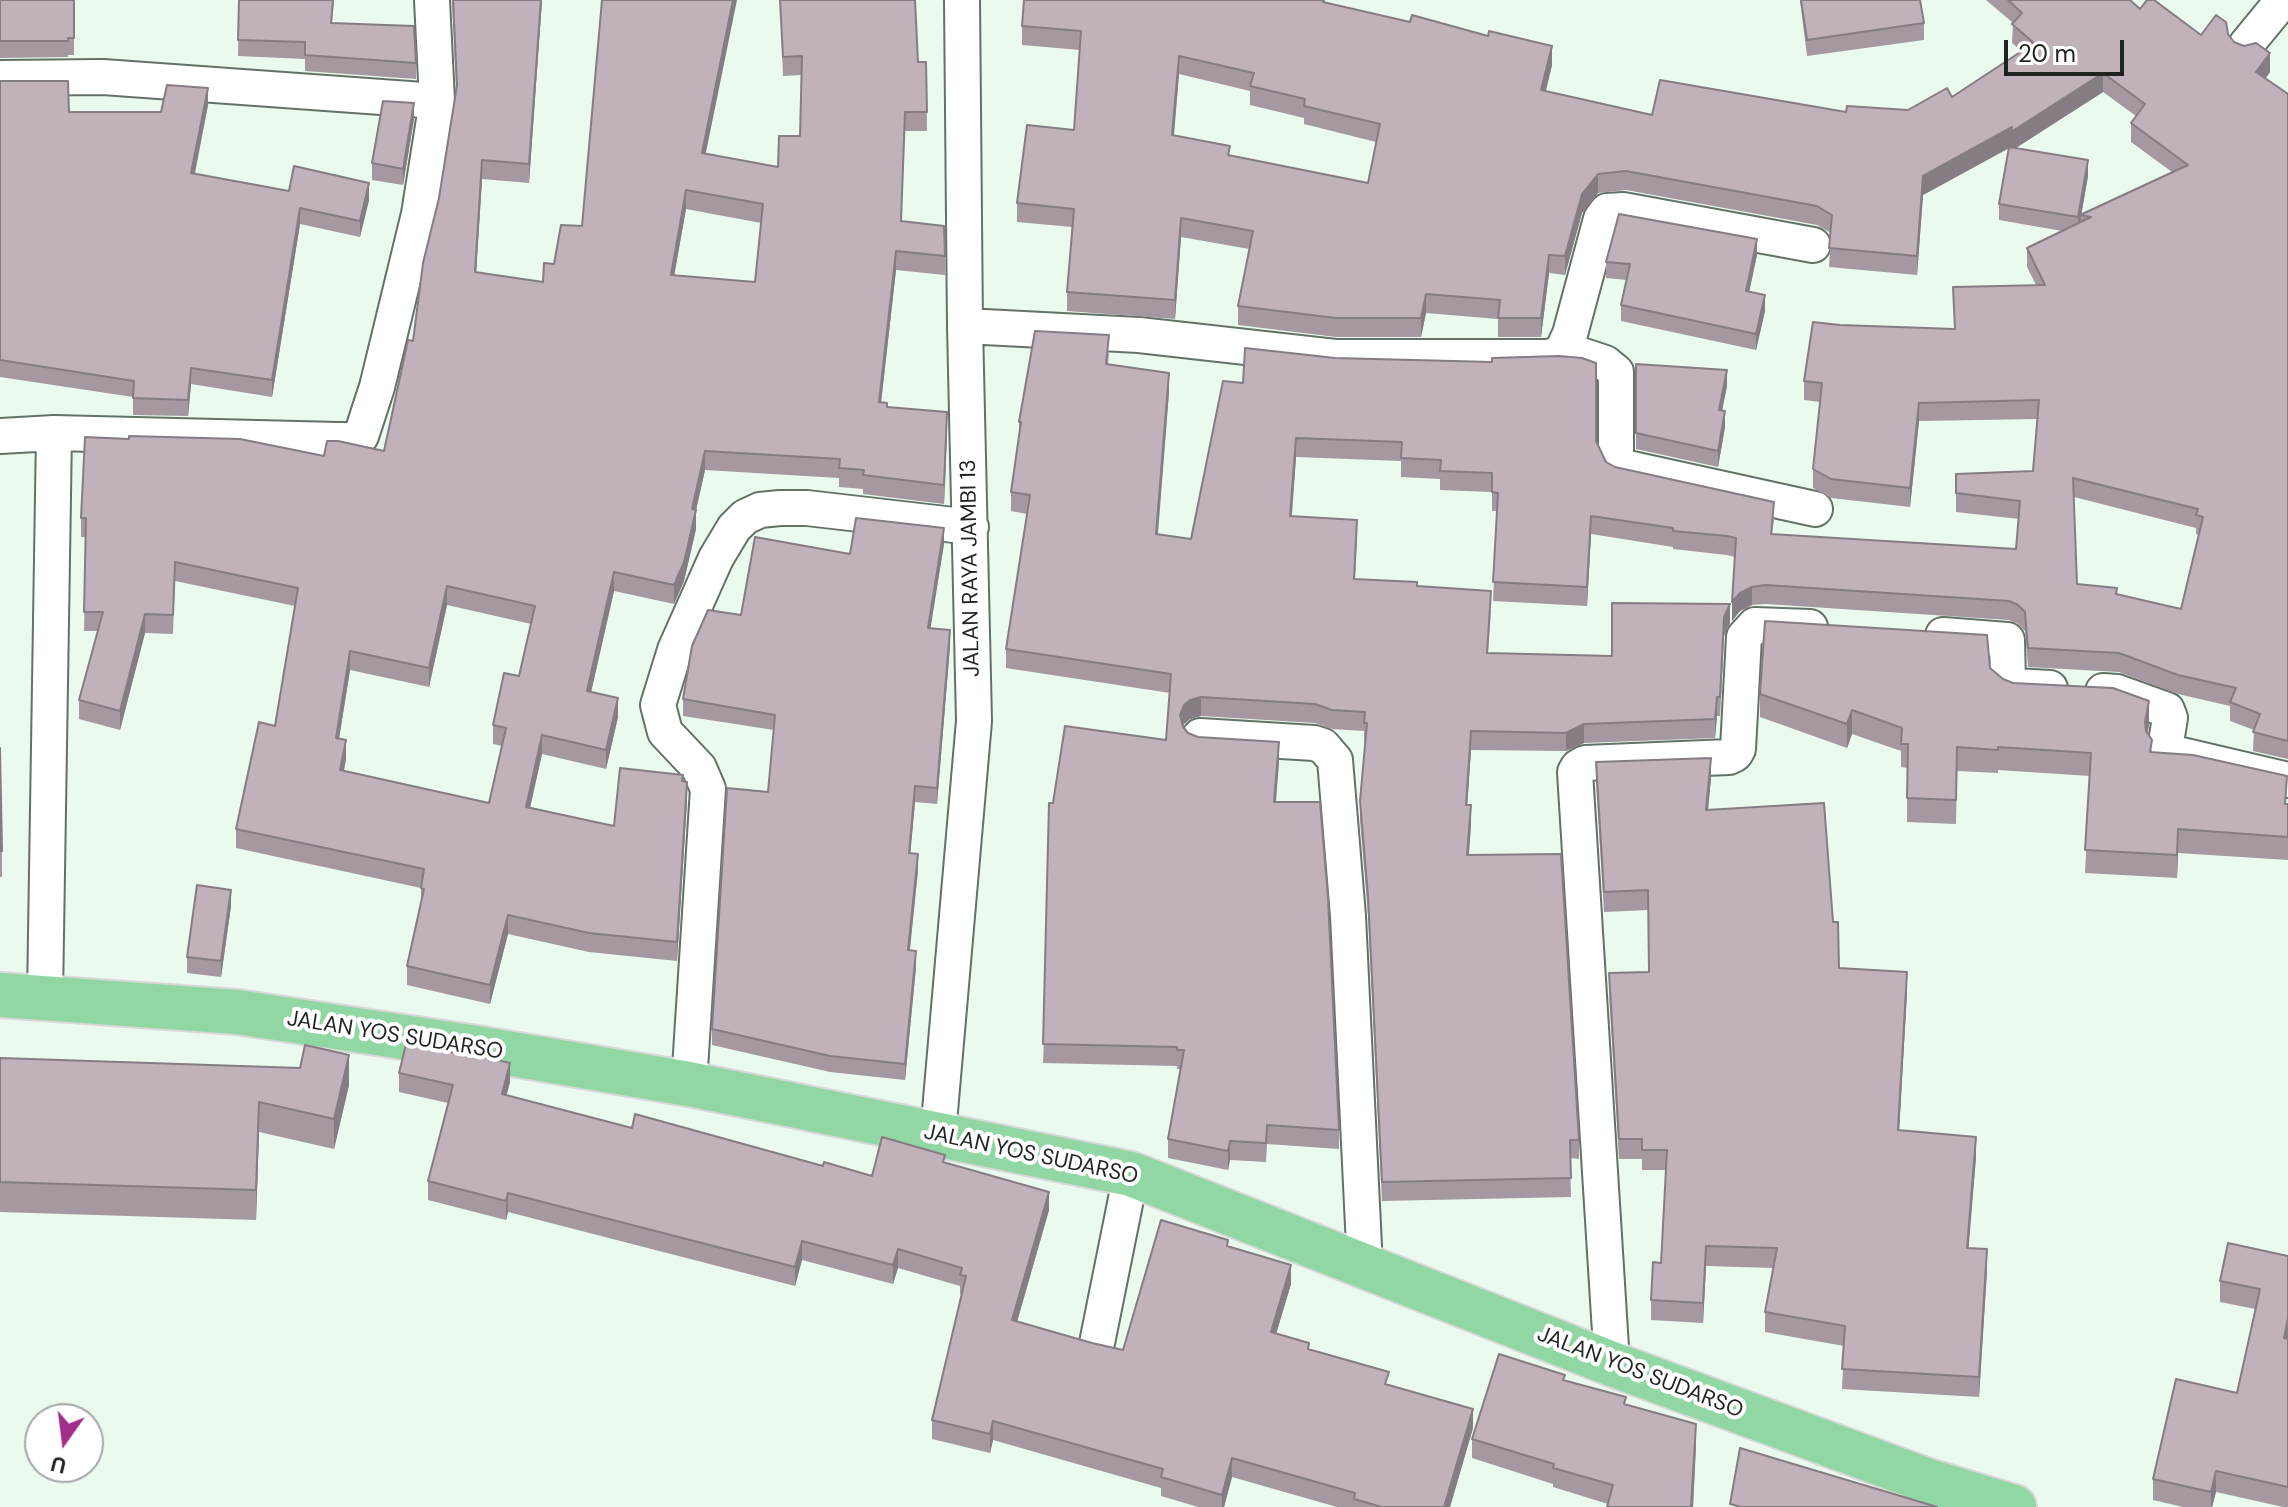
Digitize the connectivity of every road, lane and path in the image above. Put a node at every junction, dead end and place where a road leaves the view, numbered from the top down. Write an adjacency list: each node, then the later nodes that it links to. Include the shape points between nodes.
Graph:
1 (432, 0): 6 (street)
2 (962, 0): 8 (street, JALAN RAYA JAMBI 13)
3 (2283, 0): 4 (street)
4 (2246, 45)
5 (0, 78): 6 (street, via 103,77)
6 (437, 101): 10 (street, via 419,214 361,436 356,440)
7 (1813, 245): 9 (street, via 1607,211)
8 (965, 326): 9 (street, via 1139,335 1335,357 1547,357); 13 (street, JALAN RAYA JAMBI 13)
9 (1563, 349): 12 (street, via 1616,372 1619,466)
10 (54, 433): 11 (street); 19 (street)
11 (0, 436)
12 (1815, 509)
13 (971, 527): 20 (street, via 807,508 760,510 734,528 716,558 675,650 658,705 665,732 699,768 708,789); 21 (street, JALAN RAYA JAMBI 13, via 974,721)
14 (1844, 629): 25 (street, via 1765,624 1750,629 1744,637 1735,754 1585,763 1575,772)
15 (1907, 633): 17 (street, via 2007,640 2008,682 2014,686 2117,692 2167,710 2169,752)
16 (1200, 736): 23 (street, via 1314,743 1335,760)
17 (2288, 780)
18 (0, 995): 19 (highway, JALAN YOS SUDARSO)
19 (45, 997): 20 (highway, JALAN YOS SUDARSO, via 237,1012)
20 (689, 1084): 21 (highway, JALAN YOS SUDARSO)
21 (938, 1134): 22 (highway, JALAN YOS SUDARSO)
22 (1131, 1174): 23 (highway, JALAN YOS SUDARSO); 24 (street)
23 (1365, 1267): 25 (highway, JALAN YOS SUDARSO)
24 (1097, 1343)
25 (1612, 1364): 26 (highway, JALAN YOS SUDARSO, via 1928,1481)
26 (2014, 1507)

